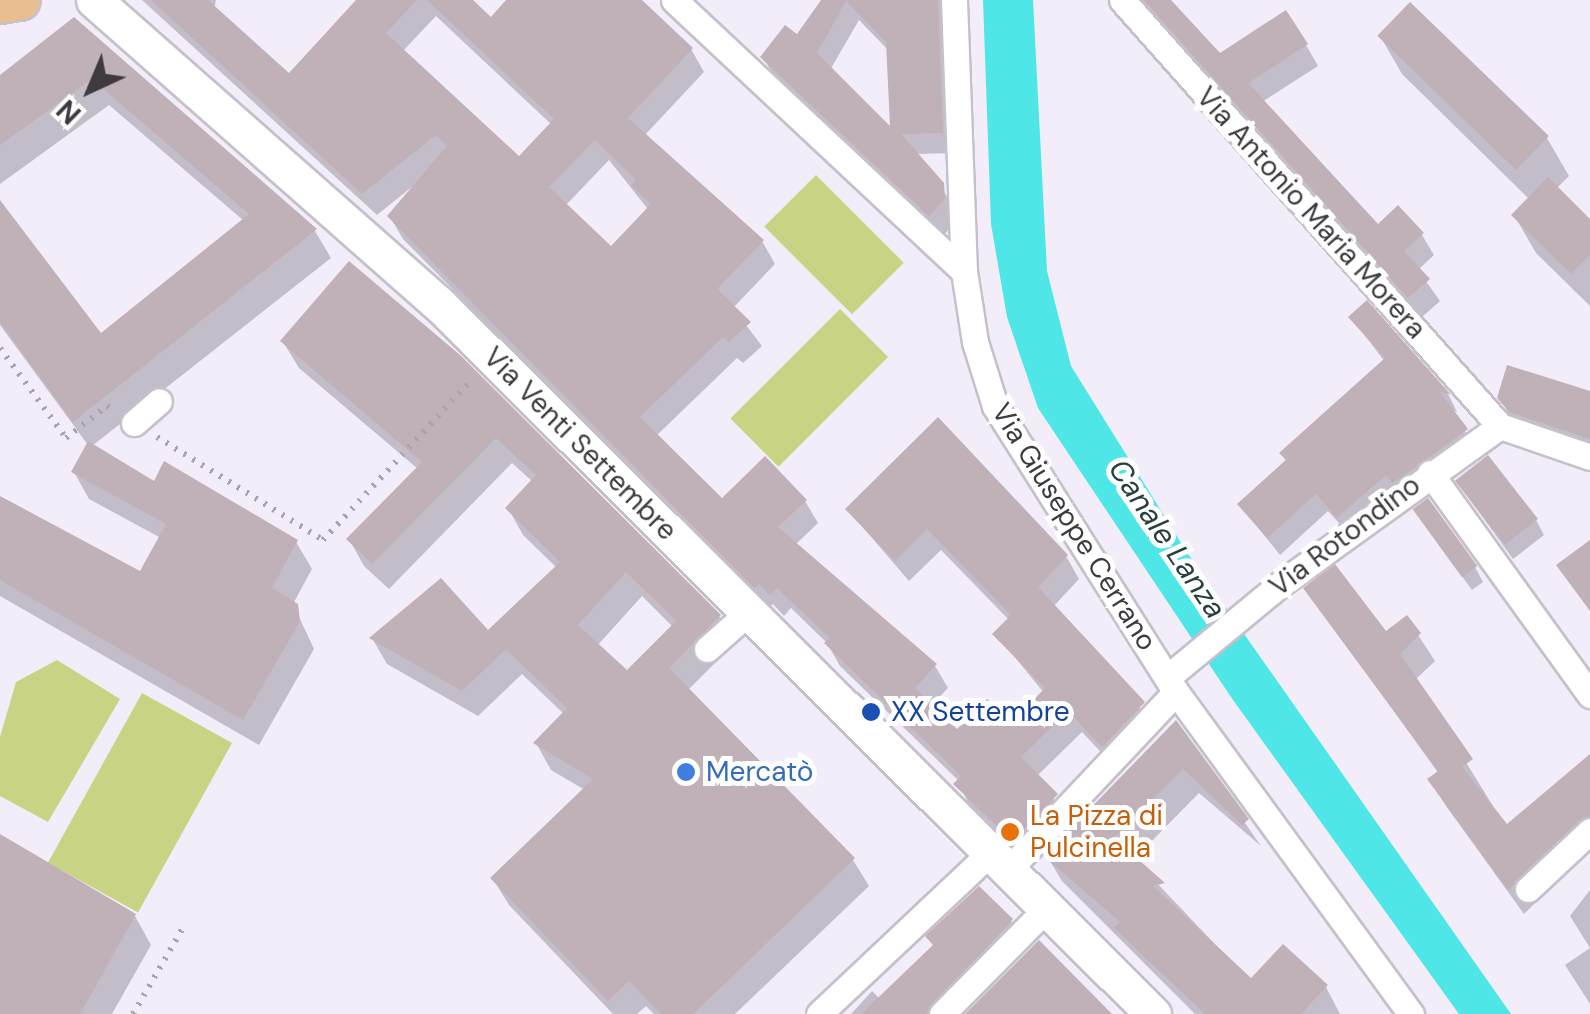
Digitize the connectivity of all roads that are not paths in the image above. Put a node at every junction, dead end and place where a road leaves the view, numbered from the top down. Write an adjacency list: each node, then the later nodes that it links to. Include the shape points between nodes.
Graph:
1 (20, 0): 6 (main road)
2 (94, 0): 13 (main road, Via Venti Settembre, via 494,358)
3 (674, 0): 7 (street)
4 (954, 0): 7 (street, Via Giuseppe Cerrano)
5 (1122, 0): 10 (street, Via Antonio Maria Morera)
6 (0, 3)
7 (964, 271): 15 (street, Via Giuseppe Cerrano, via 975,342 995,406)
8 (158, 401): 9 (street)
9 (134, 423)
10 (1500, 426): 11 (street); 12 (street, Via Rotondino)
11 (1590, 457)
12 (1430, 473): 15 (street, Via Rotondino, via 1186,657); 16 (street, Via Rotondino)
13 (750, 611): 14 (street); 18 (main road, Via Venti Settembre)
14 (707, 649)
15 (1172, 684): 18 (street, Via Rotondino); 21 (street, Via Giuseppe Cerrano)
16 (1590, 695)
17 (1590, 832): 19 (street)
18 (1000, 860): 20 (main road, Via Venti Settembre); 22 (street, Via Rotondino)
19 (1528, 890)
20 (1047, 908): 23 (street); 24 (main road, Via Venti Settembre)
21 (1400, 1009)
22 (820, 1014)
23 (942, 1014)
24 (1153, 1014)

